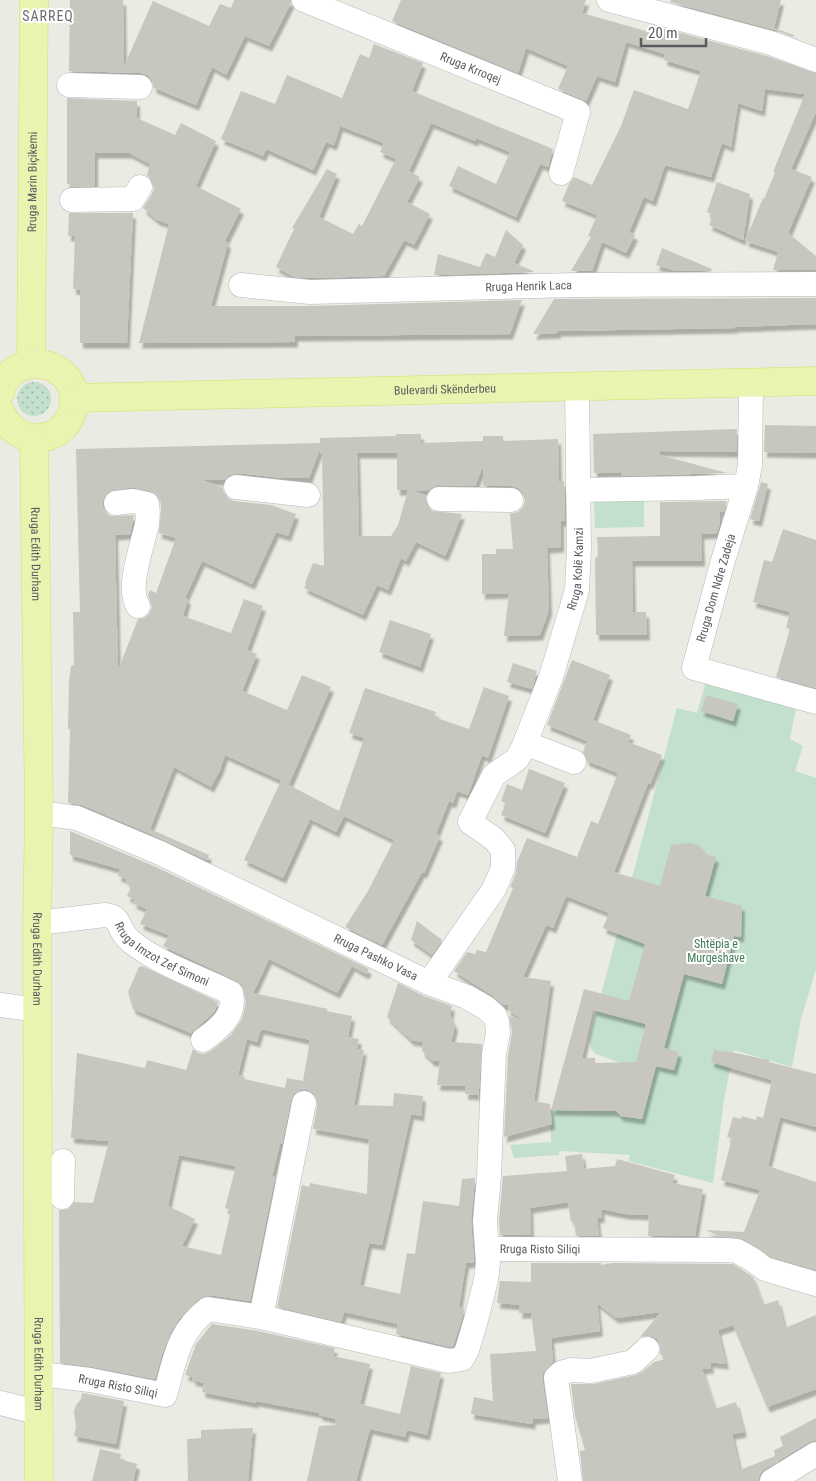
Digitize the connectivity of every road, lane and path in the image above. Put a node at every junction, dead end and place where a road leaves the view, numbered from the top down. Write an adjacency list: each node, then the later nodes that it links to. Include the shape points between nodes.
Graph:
1 (34, 0): 12 (main road, Rruga Marin Biçikemi)
2 (304, 0): 7 (street, Rruga Krroqej, via 578,112)
3 (609, 0): 4 (street, via 771,43)
4 (816, 60)
5 (69, 85): 6 (street)
6 (140, 87)
7 (561, 173)
8 (140, 188): 9 (street, via 133,199)
9 (72, 200)
10 (816, 284): 11 (street, Rruga Henrik Laca, via 576,285 310,292)
11 (241, 285)
12 (32, 364): 16 (main road, via 12,372); 17 (main road, via 55,368 71,386)
13 (816, 381): 14 (main road, Bulevardi Skënderbeu)
14 (751, 383): 15 (main road, Bulevardi Skënderbeu); 20 (street, Rruga Dom Ndre Zadeja, via 750,465)
15 (577, 386): 17 (main road, Bulevardi Skënderbeu); 22 (street, Rruga Kolë Kamzi)
16 (0, 393)
17 (74, 398): 19 (main road, via 70,416 58,431 47,437)
18 (0, 411): 19 (main road, via 16,432)
19 (34, 438): 31 (main road, Rruga Edith Durham)
20 (746, 486): 22 (street); 28 (street, Rruga Dom Ndre Zadeja, via 694,668)
21 (236, 487): 23 (street)
22 (578, 490): 29 (street, Rruga Kolë Kamzi, via 577,590)
23 (308, 495)
24 (439, 499): 25 (street)
25 (511, 500)
26 (116, 503): 27 (street, via 133,501 148,504 148,521 134,583 134,600)
27 (138, 606)
28 (816, 702)
29 (525, 743): 30 (street); 33 (street, Rruga Kolë Kamzi, via 517,759 494,776 470,822 504,850 503,868 494,888)
30 (574, 762)
31 (39, 813): 32 (main road, Rruga Edith Durham); 33 (street, Rruga Pashko Vasa, via 77,818 160,853)
32 (37, 923): 35 (main road, Rruga Edith Durham); 36 (street, Rruga Imzot Zef Simoni, via 112,916 120,922 122,932 133,943 231,993 233,1002 229,1016 218,1030)
33 (429, 983): 40 (street, Rruga Pashko Vasa, via 480,1004 495,1016 497,1022 485,1221)
34 (0, 1005): 35 (street)
35 (38, 1010): 44 (main road, Rruga Edith Durham)
36 (203, 1040)
37 (304, 1103): 42 (street)
38 (63, 1160): 39 (street)
39 (62, 1197)
40 (488, 1248): 41 (street, Rruga Risto Siliqi, via 726,1250 737,1252 765,1269); 42 (street, Rruga Risto Siliqi, via 486,1280 462,1359 449,1361)
41 (816, 1284)
42 (261, 1317): 44 (street, Rruga Risto Siliqi, via 208,1309 188,1328 181,1340 164,1395)
43 (647, 1349): 49 (street, via 633,1362 591,1371 561,1372 556,1378)
44 (40, 1374): 46 (main road, Rruga Edith Durham)
45 (0, 1403): 46 (street)
46 (40, 1413): 48 (main road, Rruga Edith Durham)
47 (816, 1454): 50 (street)
48 (39, 1481)
49 (570, 1481)
50 (772, 1481)

